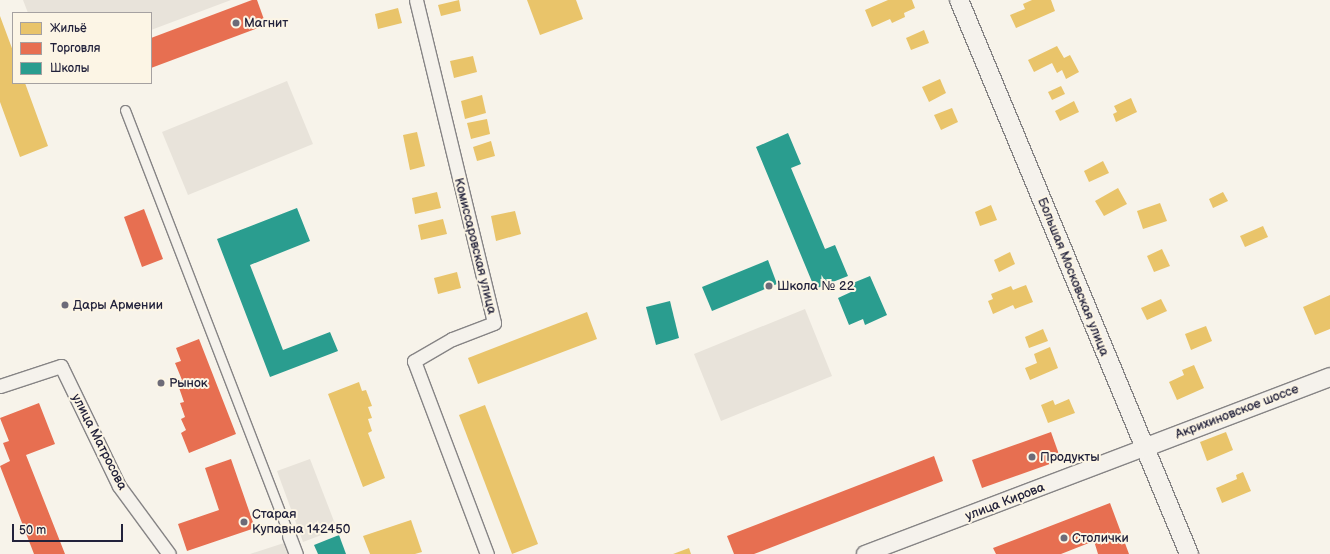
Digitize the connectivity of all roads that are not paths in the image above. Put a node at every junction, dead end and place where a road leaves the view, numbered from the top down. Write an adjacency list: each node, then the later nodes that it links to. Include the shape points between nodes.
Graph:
1 (416, 0): 10 (street, Комиссаровская улица, via 494,323 452,339 414,361)
2 (959, 0): 6 (main road, Большая Московская улица)
3 (125, 110): 7 (street)
4 (1330, 377): 6 (main road, Акрихиновское шоссе)
5 (0, 386): 8 (street, улица Матросова, via 61,366 116,481)
6 (1144, 448): 11 (street, улица Кирова); 12 (main road, Большая Московская улица)
7 (289, 536): 9 (street)
8 (169, 554)
9 (296, 554)
10 (487, 554)
11 (865, 554)
12 (1189, 554)

